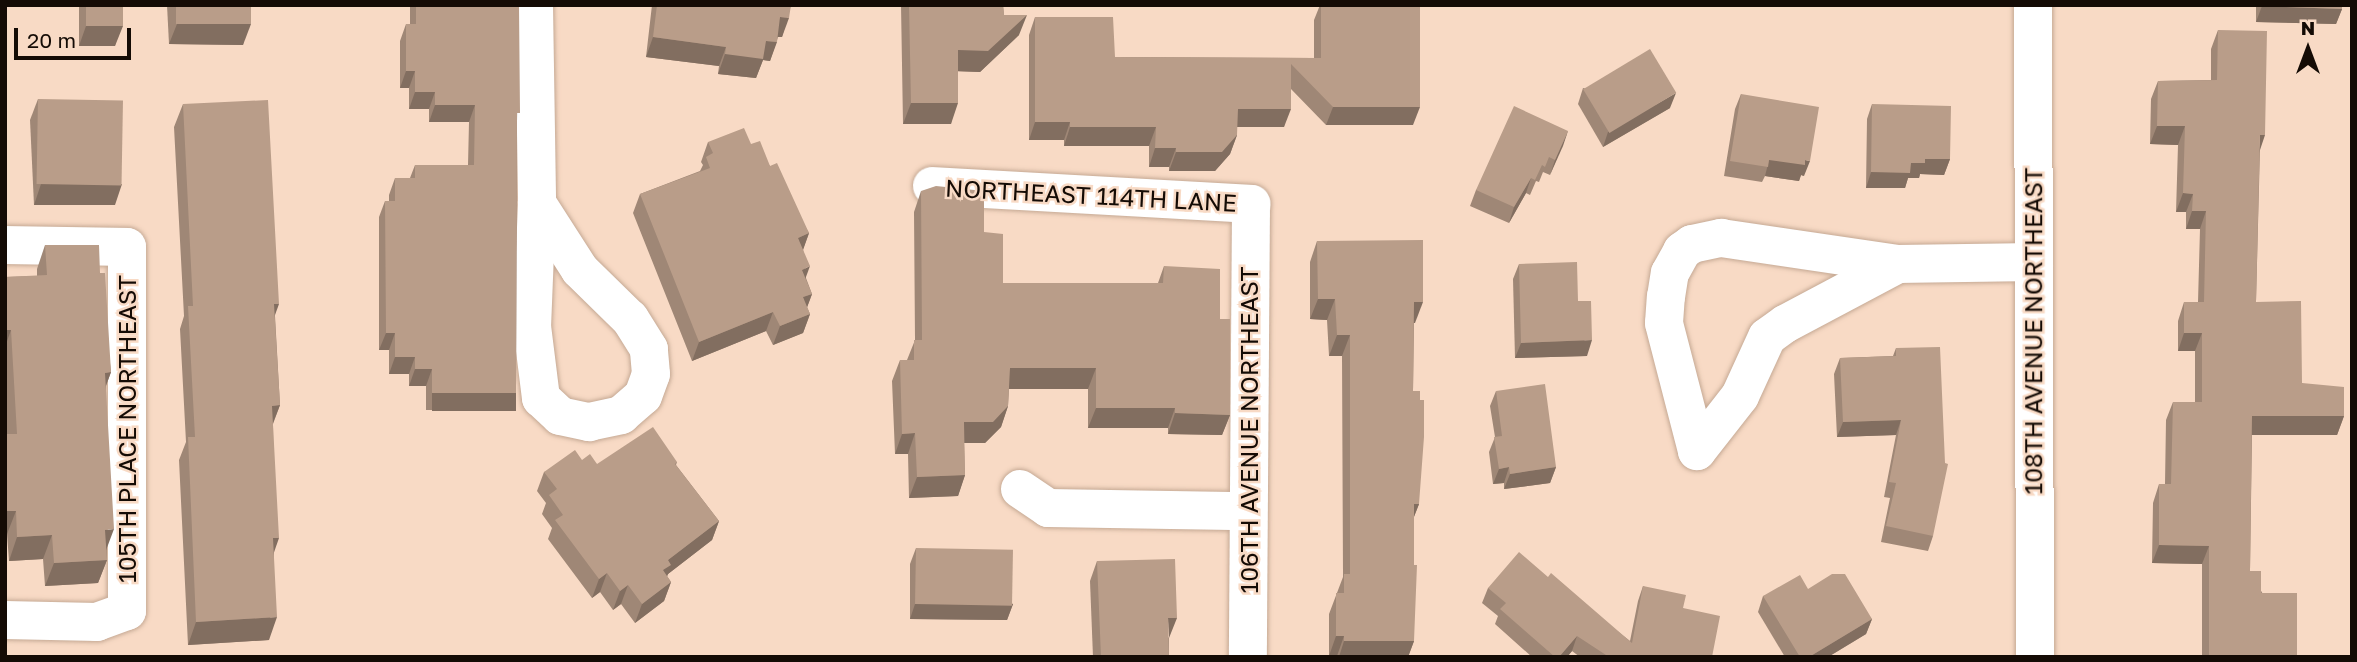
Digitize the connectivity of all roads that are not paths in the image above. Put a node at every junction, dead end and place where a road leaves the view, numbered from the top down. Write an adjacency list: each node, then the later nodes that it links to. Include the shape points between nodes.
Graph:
1 (534, 5): 4 (street)
2 (2033, 5): 7 (street, 108TH AVENUE NORTHEAST)
3 (932, 186): 5 (street, NORTHEAST 114TH LANE)
4 (537, 203): 4 (street, via 579,270 630,319 649,349 651,374 643,396 621,415 589,422 560,416 541,398 532,326)
5 (1251, 204): 10 (street, 106TH AVENUE NORTHEAST)
6 (5, 246): 11 (street, 105TH PLACE NORTHEAST, via 127,247 127,611 97,622)
7 (2034, 262): 8 (street); 13 (street, 108TH AVENUE NORTHEAST)
8 (1898, 264): 8 (street, via 1721,238 1682,251 1670,273 1664,323 1698,451 1740,396 1767,337)
9 (1020, 489): 10 (street, via 1048,508)
10 (1248, 511): 12 (street, 106TH AVENUE NORTHEAST)
11 (5, 620)
12 (1248, 657)
13 (2035, 657)

